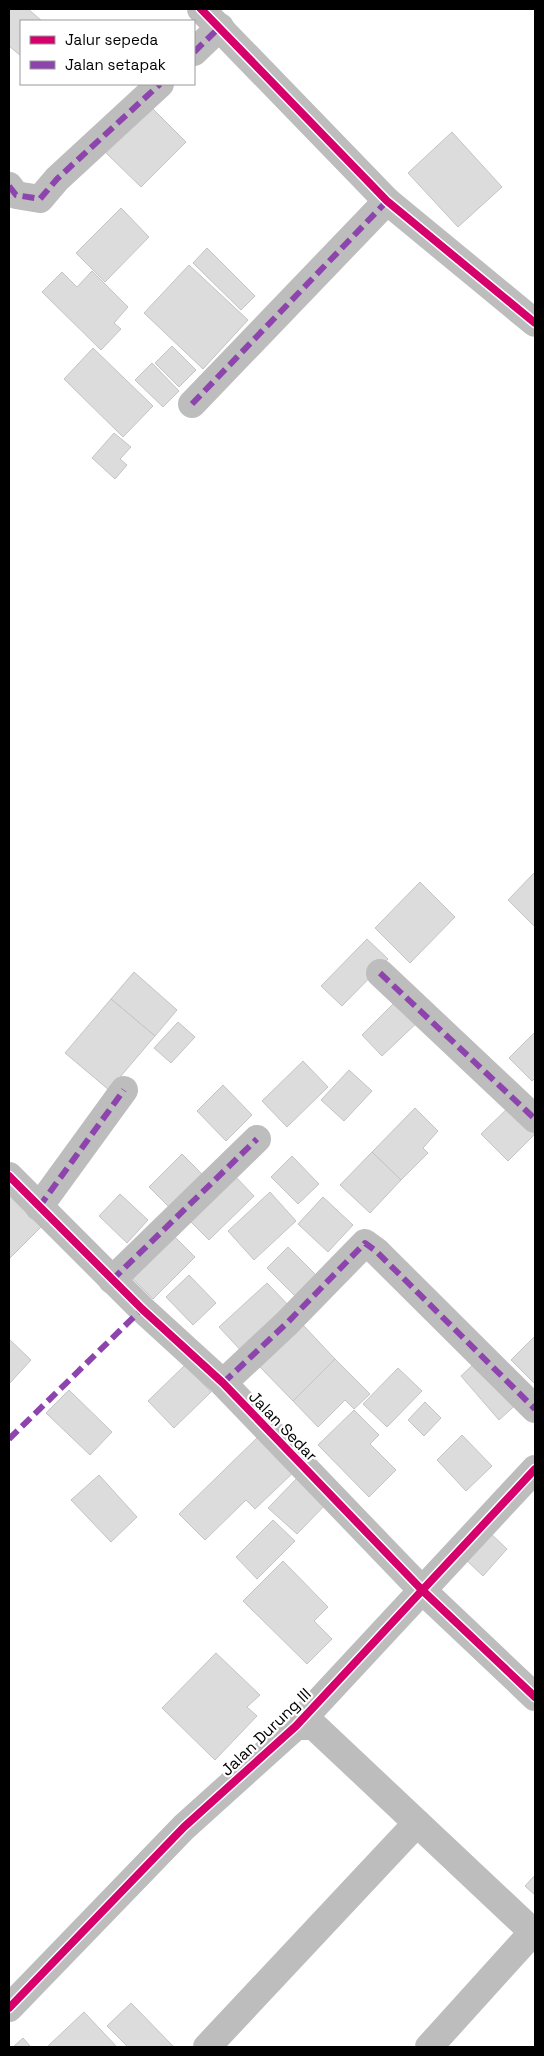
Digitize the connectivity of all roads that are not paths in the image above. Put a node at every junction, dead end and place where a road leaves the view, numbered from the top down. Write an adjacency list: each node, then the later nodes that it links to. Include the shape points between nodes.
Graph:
1 (201, 9): 2 (street)
2 (220, 27): 3 (street); 6 (street)
3 (195, 51)
4 (159, 85): 5 (street, via 40,199 16,194)
5 (9, 186)
6 (387, 200): 7 (street); 8 (street)
7 (535, 323)
8 (192, 404)
9 (380, 973): 11 (street)
10 (124, 1090): 14 (street)
11 (535, 1119)
12 (257, 1139): 15 (street)
13 (9, 1176): 14 (street, Jalan Sedar)
14 (39, 1207): 15 (street, Jalan Sedar)
15 (112, 1280): 16 (street, Jalan Sedar)
16 (223, 1383): 17 (street, via 365,1243); 19 (street, Jalan Sedar)
17 (535, 1409)
18 (535, 1469): 19 (street, Jalan Durung III)
19 (422, 1590): 20 (street, Jalan Sedar); 21 (street, Jalan Durung III)
20 (535, 1697)
21 (296, 1726): 22 (street, via 314,1726); 24 (street, Jalan Durung III, via 184,1827)
22 (417, 1823): 23 (street); 25 (street)
23 (534, 1933): 26 (street)
24 (9, 2008)
25 (207, 2047)
26 (429, 2047)

